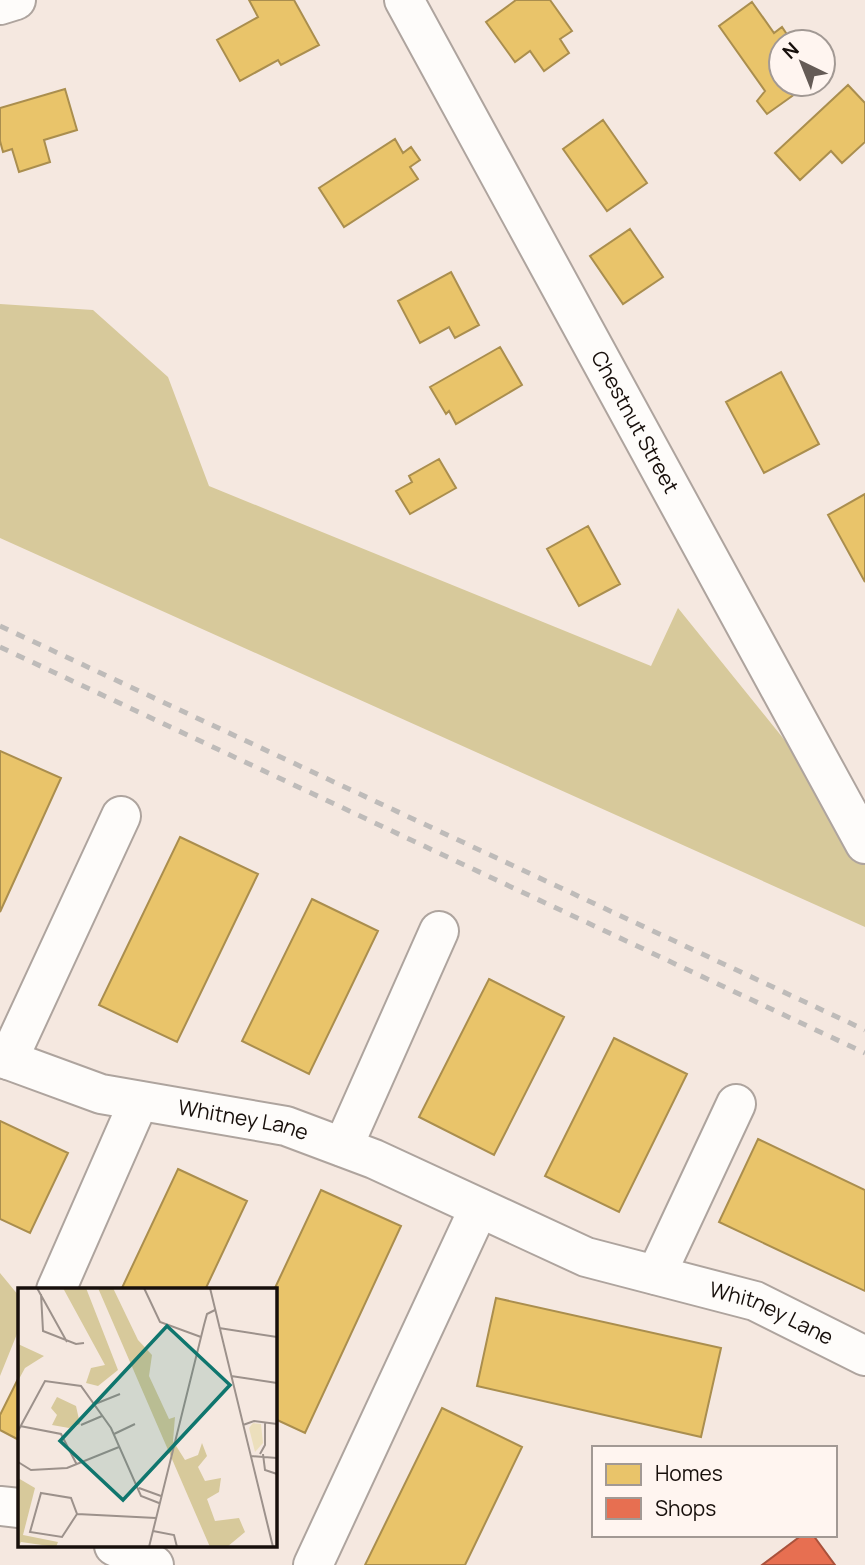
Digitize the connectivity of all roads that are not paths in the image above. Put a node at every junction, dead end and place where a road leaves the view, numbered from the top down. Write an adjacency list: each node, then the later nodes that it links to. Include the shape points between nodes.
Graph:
1 (16, 0): 3 (street)
2 (404, 0): 5 (street, Chestnut Street)
3 (0, 5)
4 (121, 816): 7 (street)
5 (865, 844)
6 (439, 931): 10 (street)
7 (4, 1058): 8 (street, Whitney Lane, via 101,1094)
8 (139, 1101): 10 (street, Whitney Lane, via 286,1126); 13 (street)
9 (736, 1104): 12 (street)
10 (343, 1147): 11 (street, Whitney Lane)
11 (480, 1208): 12 (street, Whitney Lane, via 586,1257); 19 (street)
12 (656, 1275): 14 (street, Whitney Lane, via 755,1301)
13 (57, 1288)
14 (865, 1356)
15 (0, 1506): 16 (street)
16 (18, 1508)
17 (118, 1548): 18 (street)
18 (153, 1565)
19 (313, 1565)

